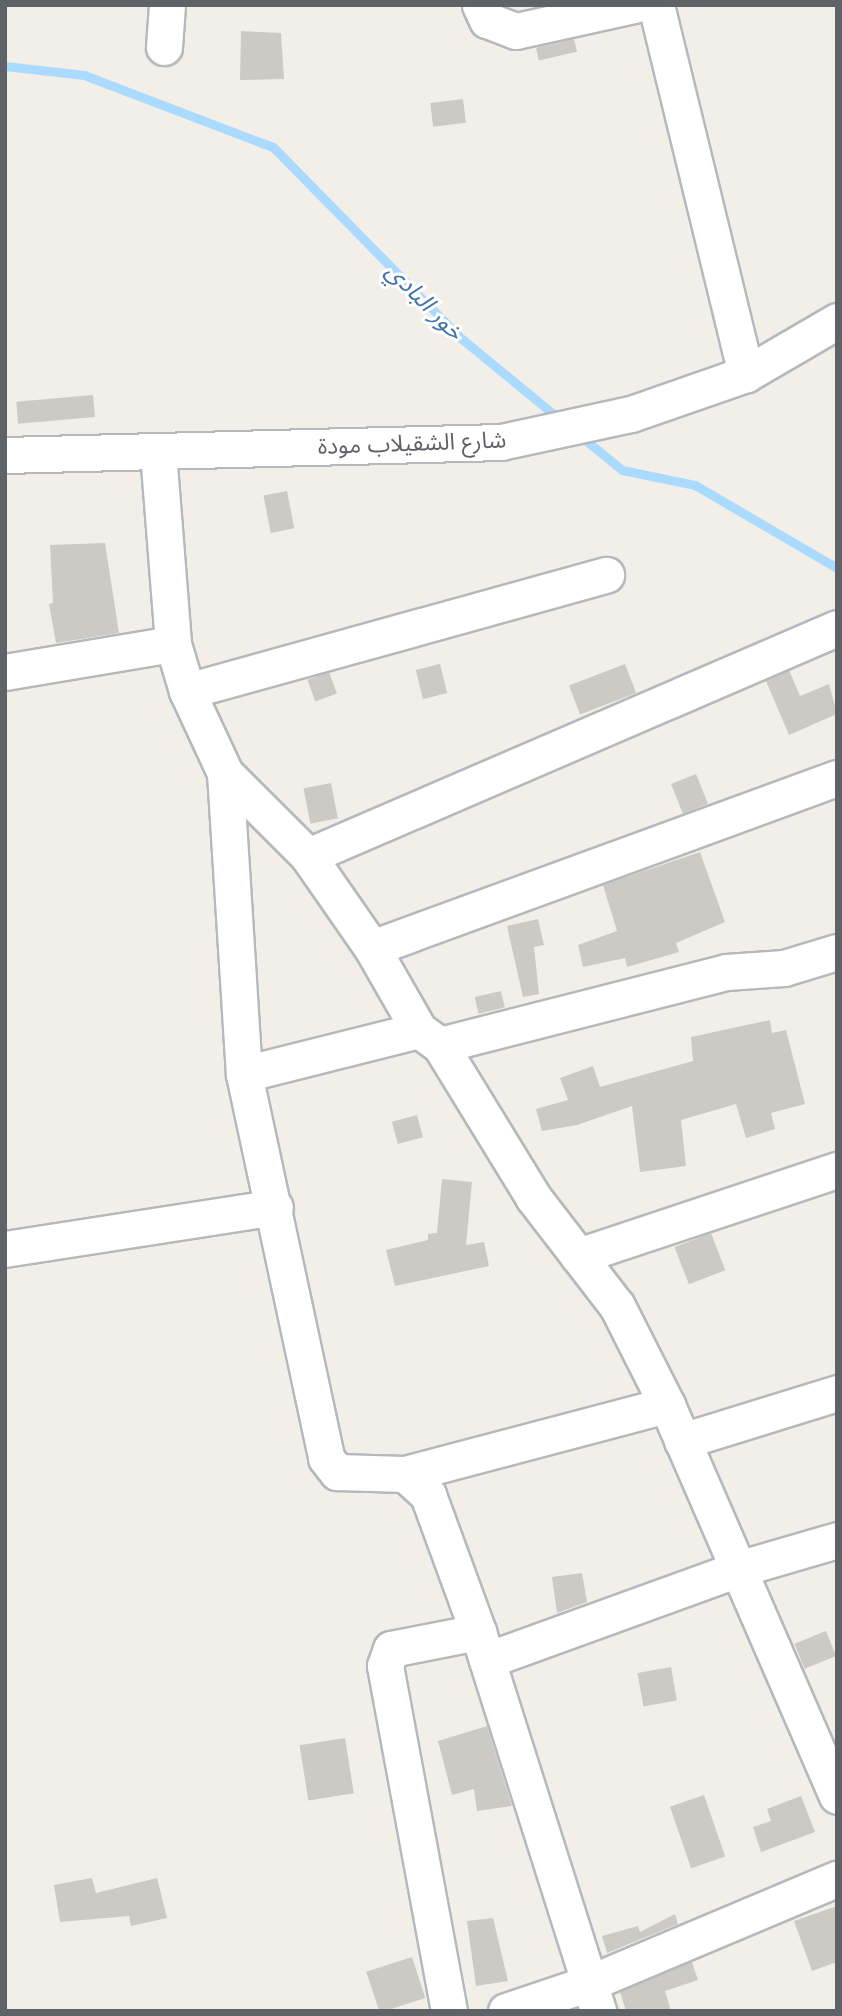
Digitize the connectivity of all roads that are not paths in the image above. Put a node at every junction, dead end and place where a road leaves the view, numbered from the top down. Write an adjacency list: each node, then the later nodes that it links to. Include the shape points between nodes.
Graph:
1 (167, 5): 5 (street)
2 (480, 5): 3 (street, via 487,20 516,31)
3 (634, 5)
4 (656, 5): 7 (street)
5 (164, 47)
6 (837, 321): 7 (street, شارع الشقيلاب مودة)
7 (746, 374): 8 (street, شارع الشقيلاب مودة, via 631,414 501,442)
8 (158, 452): 9 (street, شارع الشقيلاب مودة); 12 (street)
9 (5, 455)
10 (606, 575): 14 (street)
11 (837, 628): 17 (street)
12 (173, 644): 13 (street); 14 (street)
13 (5, 672)
14 (187, 691): 15 (street)
15 (225, 774): 17 (street); 21 (street)
16 (837, 778): 18 (street)
17 (308, 856): 18 (street)
18 (372, 948): 20 (street)
19 (837, 952): 20 (street, via 784,968 726,972)
20 (429, 1037): 21 (street); 25 (street, via 533,1197)
21 (244, 1074): 23 (street)
22 (837, 1170): 25 (street)
23 (275, 1207): 24 (street); 29 (street, via 326,1458 337,1472)
24 (5, 1249)
25 (578, 1256): 27 (street, via 617,1306)
26 (837, 1393): 28 (street)
27 (667, 1405): 28 (street); 29 (street)
28 (682, 1441): 31 (street)
29 (405, 1474): 32 (street, via 428,1495)
30 (837, 1540): 31 (street)
31 (738, 1569): 32 (street); 33 (street)
32 (483, 1646): 35 (street); 36 (street, via 391,1649 384,1666)
33 (837, 1796)
34 (837, 1879): 35 (street)
35 (593, 1997): 37 (street)
36 (449, 2011)
37 (506, 2011)

